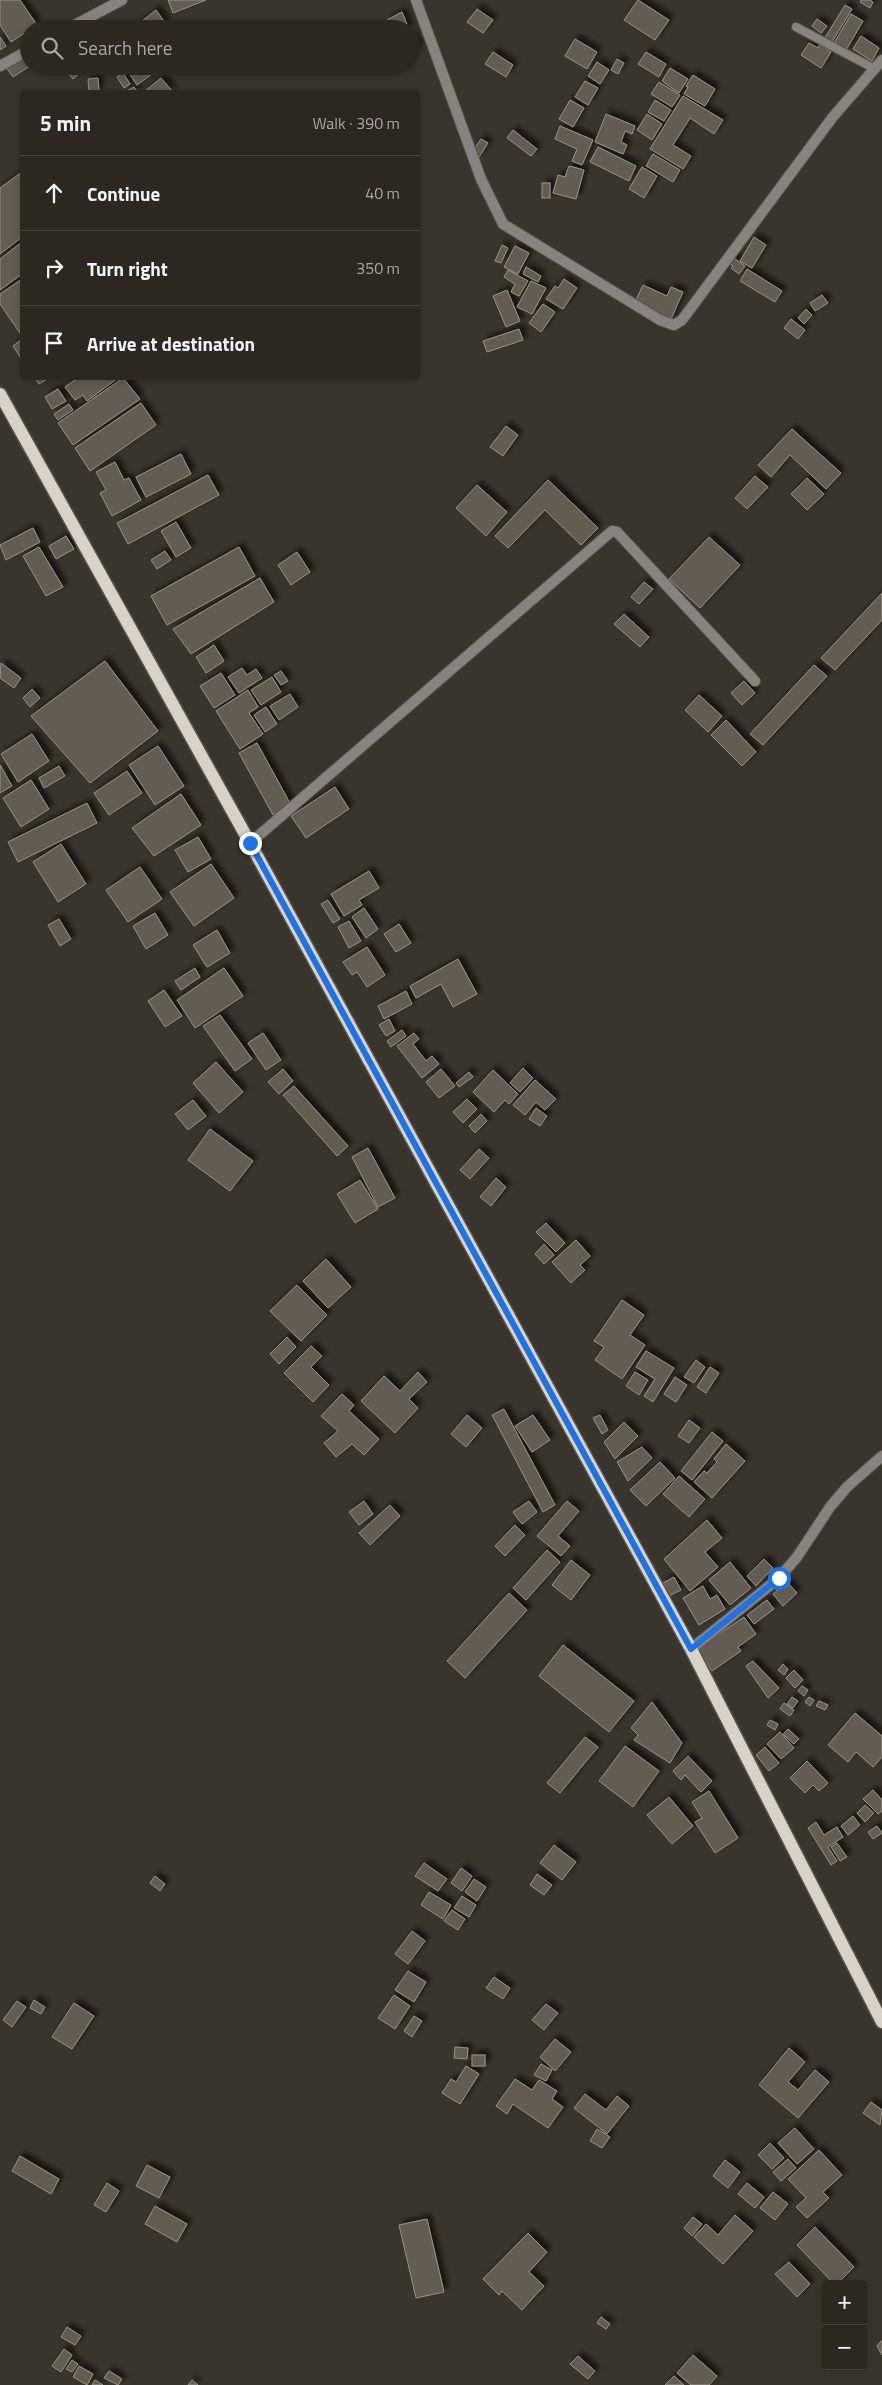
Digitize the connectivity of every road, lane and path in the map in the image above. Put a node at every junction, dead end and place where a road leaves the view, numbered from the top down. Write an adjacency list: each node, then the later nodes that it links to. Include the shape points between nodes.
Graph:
1 (122, 0): 3 (street)
2 (416, 0): 8 (street, via 480,179 503,224 660,320 674,325 682,320 832,118)
3 (84, 20)
4 (796, 27): 8 (lane)
5 (20, 55): 7 (street)
6 (882, 60): 8 (street)
7 (0, 66)
8 (875, 69)
9 (0, 394): 11 (main road)
10 (755, 681): 11 (street, via 617,532 612,531)
11 (250, 843): 13 (main road)
12 (882, 1456): 13 (street, via 830,1508 779,1578)
13 (691, 1649): 14 (main road)
14 (882, 2022)

